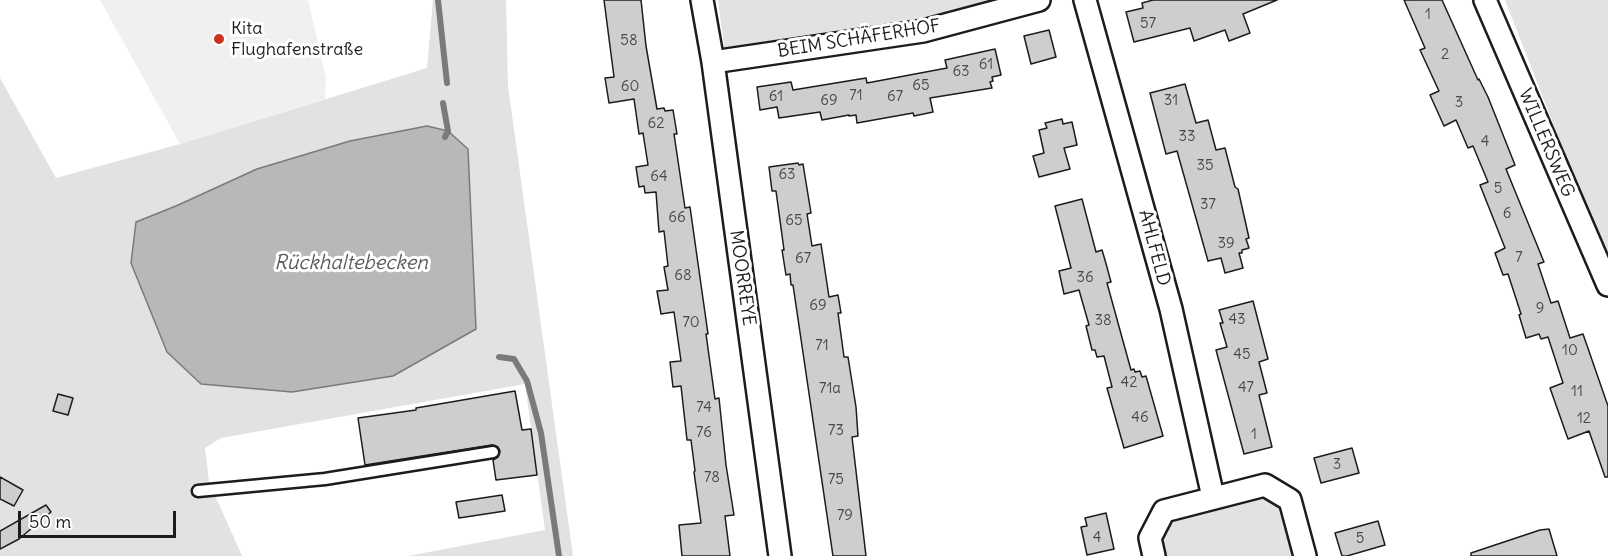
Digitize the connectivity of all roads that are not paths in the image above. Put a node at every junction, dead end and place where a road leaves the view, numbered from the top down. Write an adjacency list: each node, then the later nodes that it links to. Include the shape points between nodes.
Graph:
1 (702, 0): 5 (street, MOORREYE)
2 (1039, 0): 5 (street, BEIM SCHÄFERHOF, via 923,31)
3 (1085, 0): 9 (street, AHLFELD, via 1171,309)
4 (1485, 0): 6 (street, WILLERSWEG)
5 (713, 62): 10 (street, MOORREYE)
6 (1608, 285)
7 (493, 452): 8 (lane, via 325,479)
8 (198, 491)
9 (1213, 498): 11 (street, via 1164,511 1150,538); 12 (street, via 1265,485 1290,500)
10 (780, 556)
11 (1154, 556)
12 (1305, 556)

